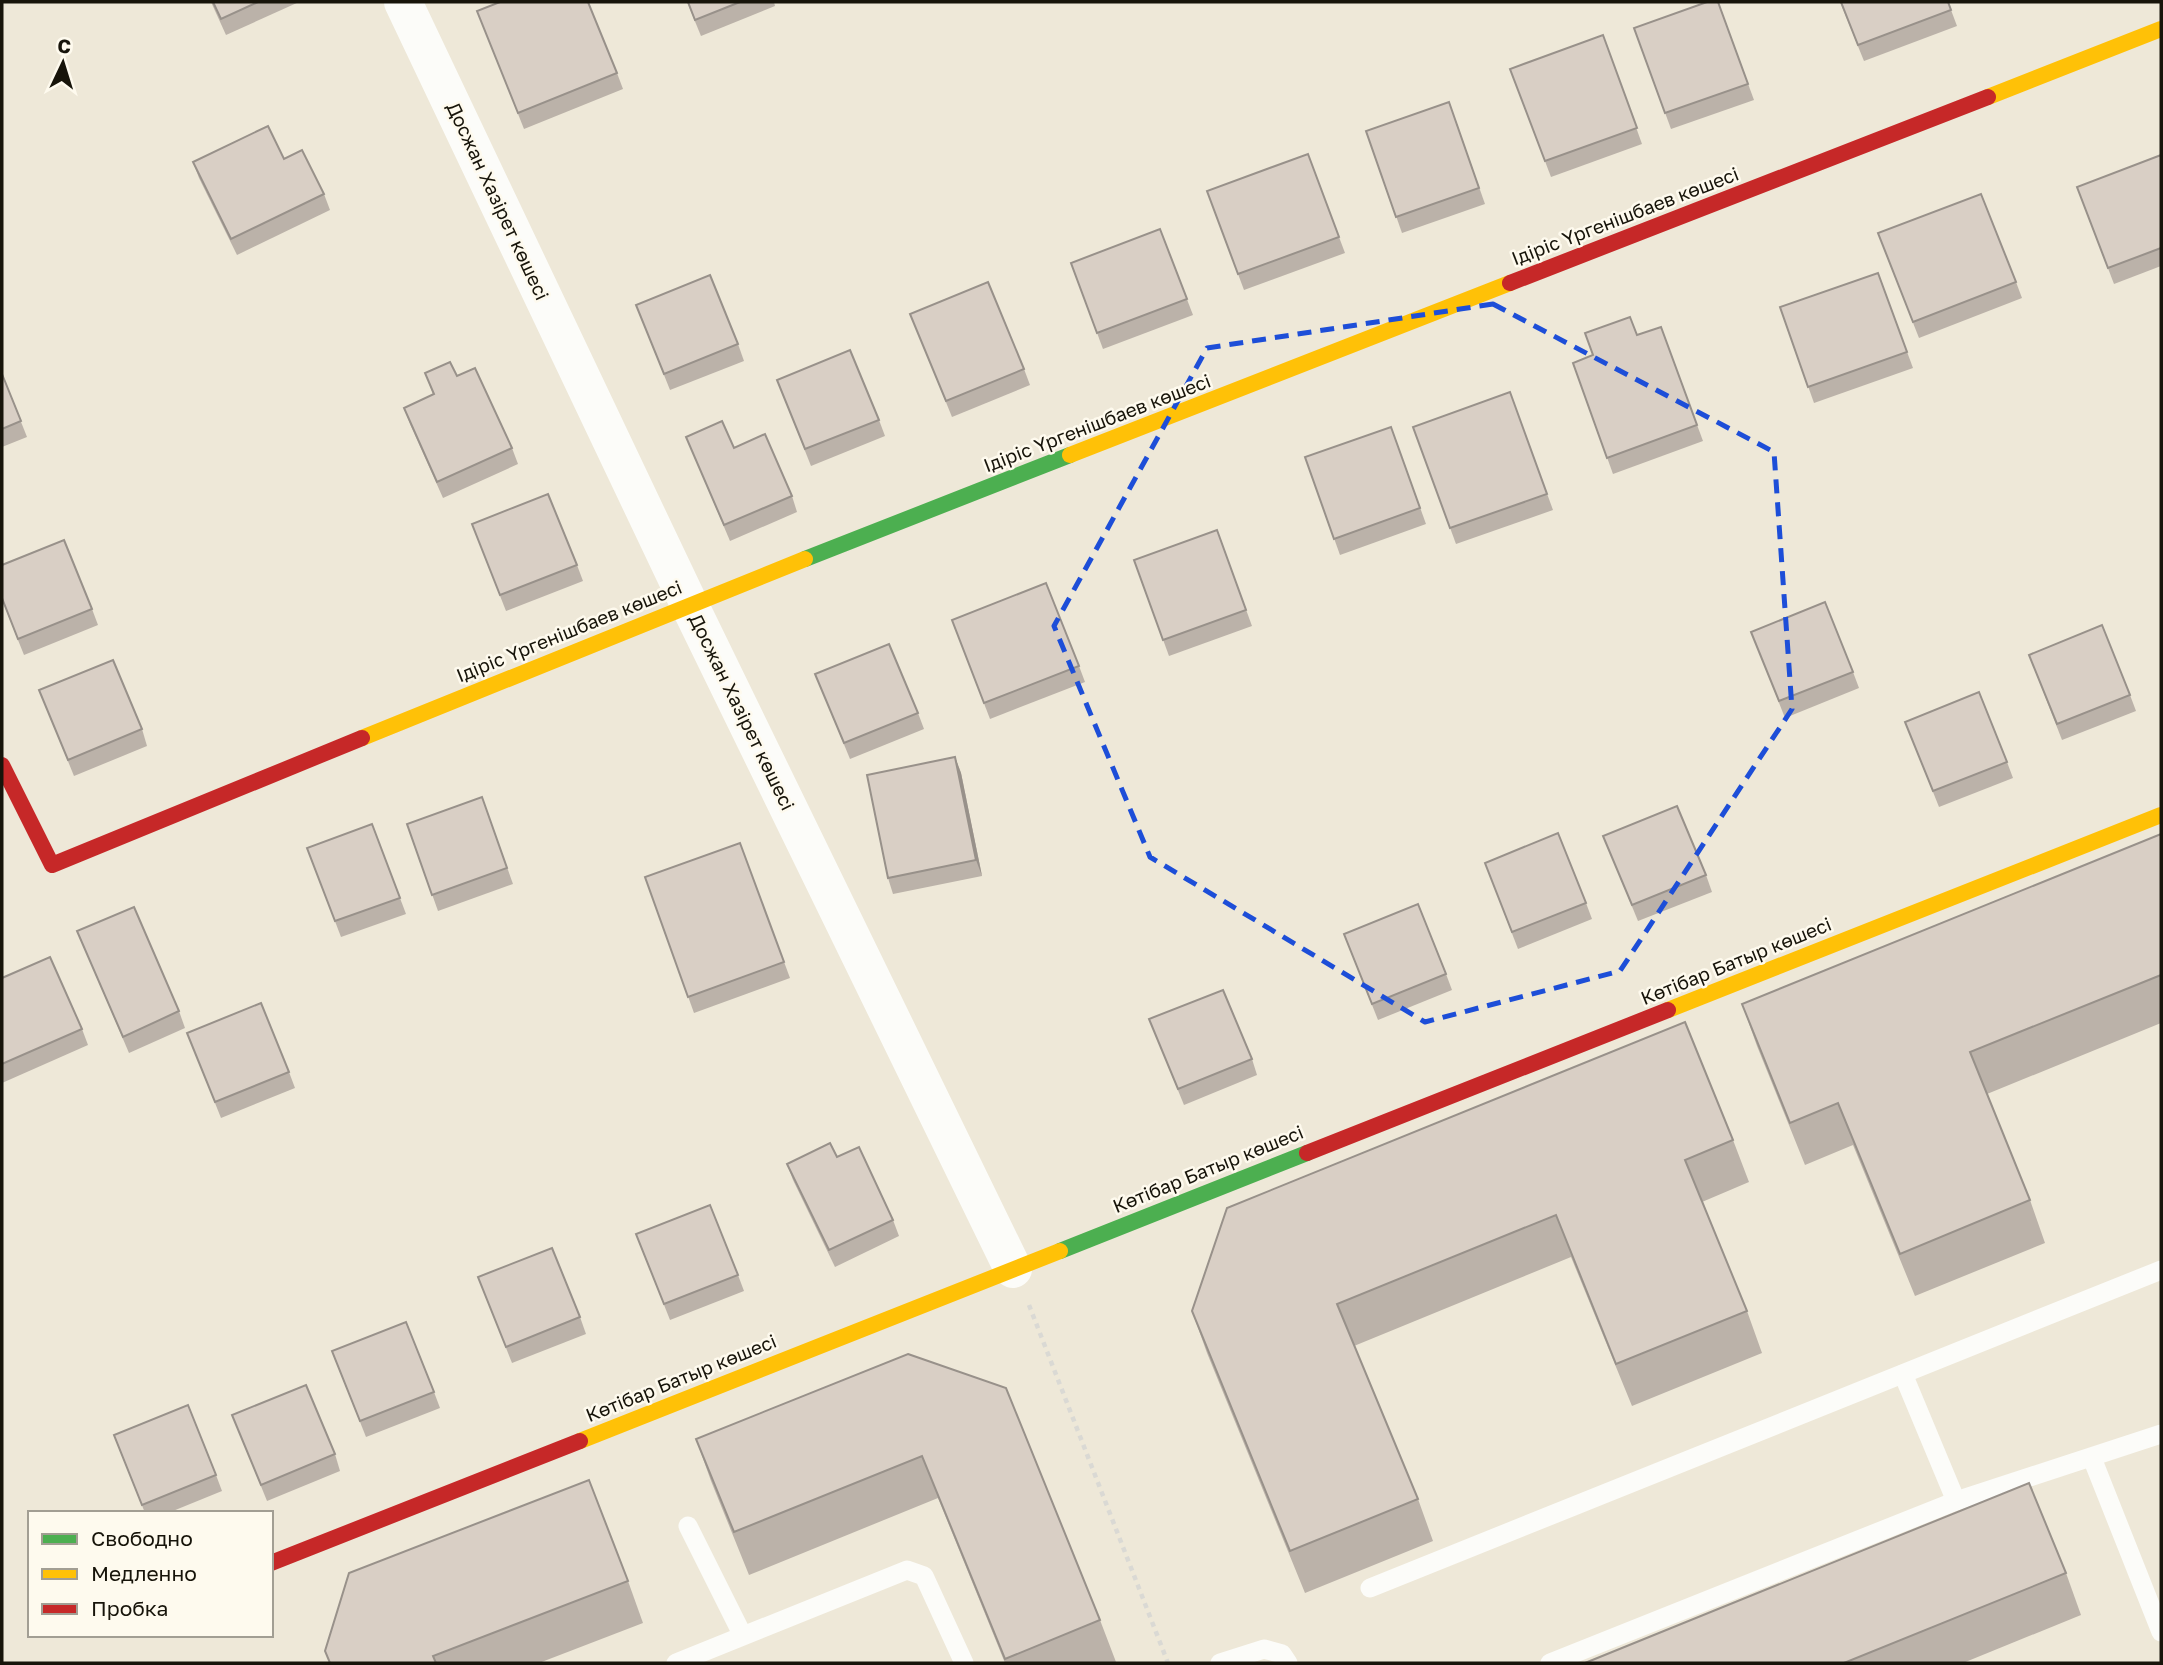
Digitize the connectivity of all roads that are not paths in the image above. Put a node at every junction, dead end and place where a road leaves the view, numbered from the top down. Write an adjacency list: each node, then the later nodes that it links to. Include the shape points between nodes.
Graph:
1 (404, 2): 3 (street, Досжан Хазірет көшесі)
2 (2161, 29): 3 (street, Ідіріс Үргенішбаев көшесі)
3 (690, 604): 4 (street, Ідіріс Үргенішбаев көшесі, via 52,865); 6 (street, Досжан Хазірет көшесі)
4 (2, 765)
5 (2161, 815): 6 (street, Көтібар Батыр көшесі)
6 (1013, 1269): 13 (street, Көтібар Батыр көшесі)
7 (2161, 1270): 8 (lane)
8 (1903, 1374): 11 (lane); 14 (lane)
9 (2161, 1434): 10 (lane)
10 (2092, 1458): 11 (lane); 15 (lane)
11 (1956, 1501): 21 (lane)
12 (688, 1526): 16 (lane)
13 (273, 1562)
14 (1370, 1588)
15 (2161, 1632)
16 (742, 1634): 17 (lane); 18 (lane, via 907,1570 924,1576)
17 (676, 1663)
18 (964, 1663)
19 (1220, 1663): 20 (lane, via 1264,1648 1282,1654)
20 (1288, 1663)
21 (1550, 1663)

